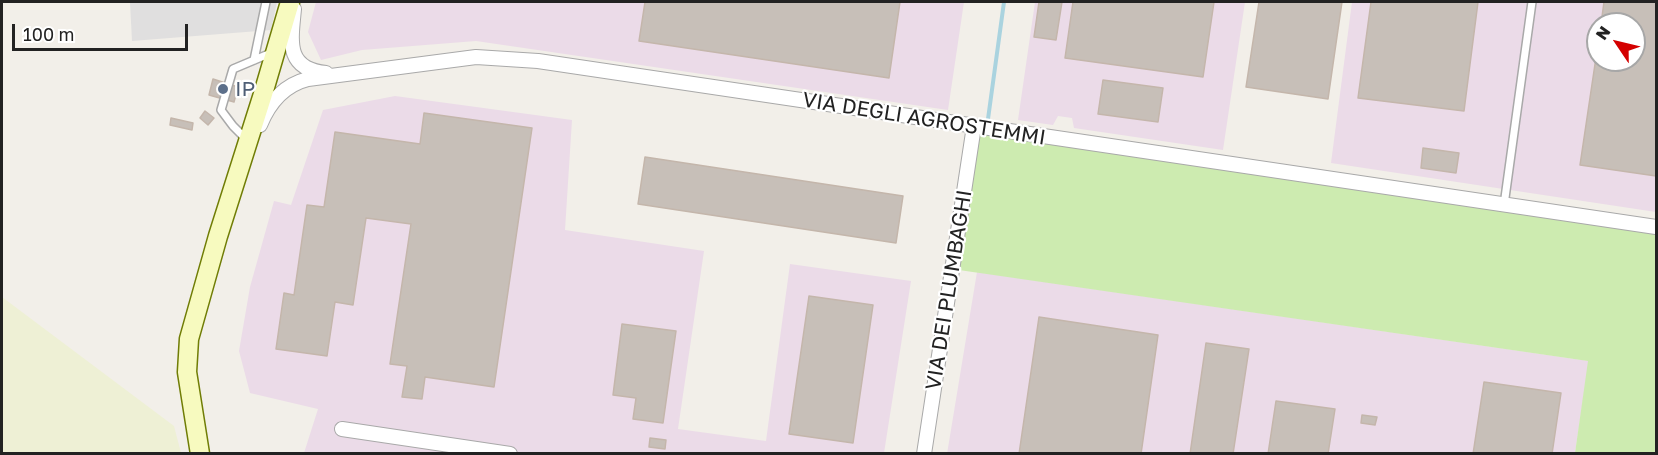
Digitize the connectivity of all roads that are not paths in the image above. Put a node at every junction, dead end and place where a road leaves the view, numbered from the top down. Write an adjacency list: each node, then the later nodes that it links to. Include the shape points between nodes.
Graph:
1 (266, 2): 6 (lane)
2 (290, 2): 5 (main road)
3 (295, 2): 7 (street, VIA DEGLI AGROSTEMMI, via 292,42 296,60 314,72)
4 (1532, 2): 11 (lane)
5 (276, 50): 6 (lane); 9 (main road)
6 (254, 60): 9 (lane, via 233,69 221,110)
7 (343, 74): 8 (street, VIA DEGLI AGROSTEMMI, via 476,57 538,61); 10 (street, VIA DEGLI AGROSTEMMI, via 302,81 276,98)
8 (974, 126): 11 (street, VIA DEGLI AGROSTEMMI); 16 (street, VIA DEI PLUMBAGHI)
9 (248, 141): 10 (main road)
10 (231, 191): 14 (main road, via 187,350)
11 (1504, 205): 12 (street, VIA DEGLI AGROSTEMMI)
12 (1656, 227)
13 (342, 429): 15 (street)
14 (200, 453)
15 (510, 453)
16 (924, 453)

